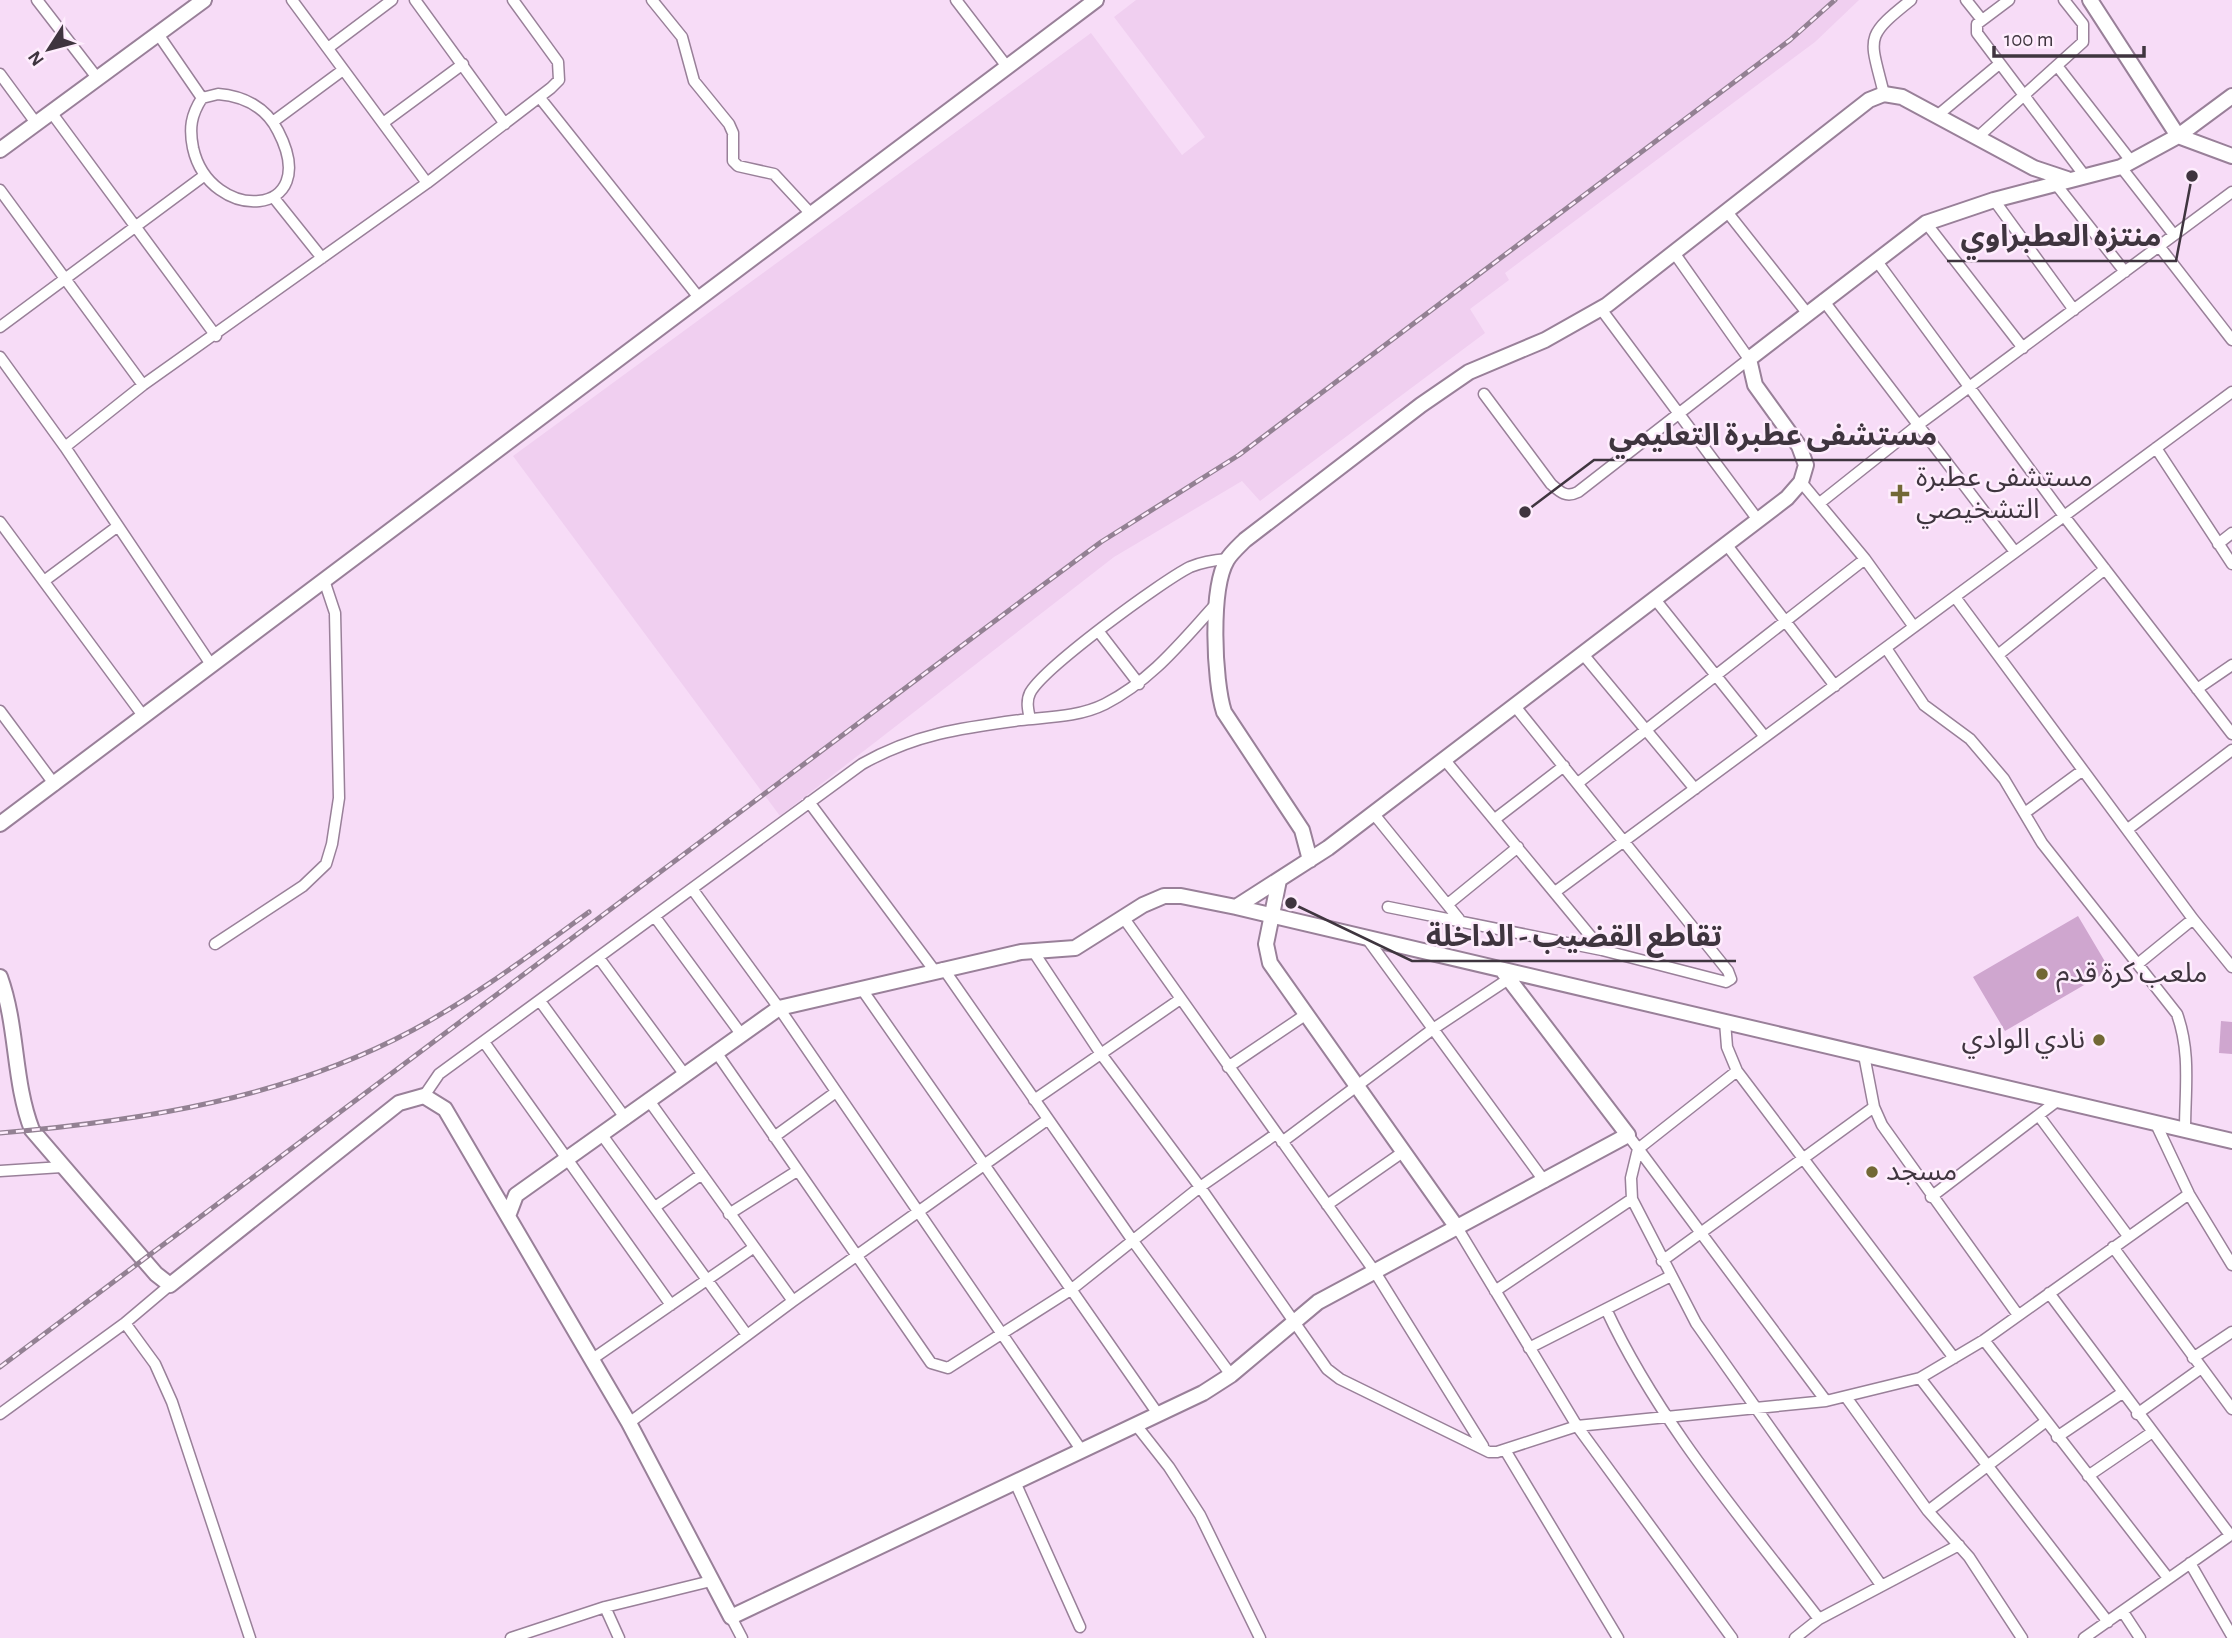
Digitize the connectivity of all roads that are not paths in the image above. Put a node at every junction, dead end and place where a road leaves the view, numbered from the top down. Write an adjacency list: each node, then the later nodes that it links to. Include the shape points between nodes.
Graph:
1 (37, 0): 24 (street)
2 (204, 0): 16 (street)
3 (292, 0): 17 (street)
4 (392, 0): 17 (street)
5 (415, 0): 18 (street)
6 (513, 0): 29 (street, via 561,70 559,80)
7 (652, 0): 50 (street, via 682,37 694,81 729,124 733,161 774,174)
8 (956, 0): 21 (street)
9 (1096, 0): 21 (street)
10 (1911, 0): 25 (street, via 1873,36)
11 (1966, 0): 15 (street)
12 (2009, 0): 15 (street)
13 (2064, 0): 20 (street, via 2083,24 2084,34 2083,42)
14 (2090, 0): 37 (street)
15 (1982, 20): 19 (street, via 1977,33)
16 (158, 34): 24 (street); 28 (street)
17 (328, 48): 22 (street)
18 (463, 64): 33 (street); 35 (street)
19 (1998, 65): 27 (street); 31 (street)
20 (2058, 67): 27 (street); 40 (street)
21 (1008, 68): 50 (street)
22 (343, 70): 32 (street); 33 (street)
23 (0, 74): 34 (street)
24 (98, 79): 30 (street)
25 (1884, 94): 31 (street, via 1902,97); 49 (street, via 1829,130)
26 (2232, 96): 37 (street)
27 (2024, 97): 36 (street); 42 (street)
28 (202, 98): 32 (street, via 235,95); 41 (street, via 192,113 190,134)
29 (540, 98): 35 (street); 60 (street)
30 (51, 113): 34 (street); 52 (street)
31 (1938, 115): 36 (street)
32 (274, 121): 47 (street, via 288,158 289,176)
33 (383, 123): 44 (street)
34 (36, 124): 38 (street)
35 (505, 124): 44 (street)
36 (1979, 136): 43 (street)
37 (2178, 136): 39 (street); 40 (street)
38 (0, 150)
39 (2232, 156)
40 (2126, 164): 42 (street); 53 (street)
41 (205, 176): 47 (street, via 242,201); 52 (street)
42 (2084, 176): 43 (street)
43 (2062, 181): 48 (street); 58 (street)
44 (427, 183): 56 (street)
45 (0, 190): 59 (street)
46 (2232, 192): 53 (street)
47 (274, 198): 56 (street)
48 (1994, 200): 51 (street); 63 (street)
49 (1728, 213): 55 (street); 64 (street)
50 (813, 215): 60 (street)
51 (1926, 223): 57 (street); 68 (street)
52 (134, 226): 59 (street); 66 (street)
53 (2174, 235): 54 (street)
54 (2159, 246): 58 (street); 67 (street)
55 (1675, 254): 62 (street); 70 (street)
56 (322, 258): 66 (street)
57 (1876, 260): 61 (street); 72 (street)
58 (2124, 272): 63 (street)
59 (65, 279): 65 (street); 71 (street)
60 (700, 299): 93 (street)
61 (1823, 300): 64 (street); 76 (street)
62 (1601, 309): 75 (street); 89 (street, via 1545,341 1469,372 1315,484)
63 (2074, 310): 68 (street)
64 (1807, 313): 70 (street)
65 (0, 327)
66 (216, 335): 71 (street)
67 (2232, 340)
68 (2023, 348): 72 (street)
69 (0, 357): 77 (street)
70 (1749, 359): 75 (street); 79 (street, via 1755,386 1806,464)
71 (143, 385): 77 (street)
72 (1970, 387): 76 (street); 81 (street)
73 (1484, 394): 75 (street, via 1551,484 1571,496)
74 (2231, 396): 78 (street)
75 (1681, 412): 82 (street)
76 (1919, 425): 80 (street); 88 (street)
77 (65, 447): 84 (street)
78 (2156, 448): 81 (street); 87 (street)
79 (1801, 482): 80 (street); 82 (street)
80 (1821, 502): 90 (street)
81 (2064, 516): 88 (street); 92 (street)
82 (1758, 520): 86 (street)
83 (0, 522): 94 (street)
84 (118, 526): 94 (street); 105 (street)
85 (2232, 533): 87 (street)
86 (1726, 544): 96 (street); 98 (street)
87 (2218, 544): 91 (street)
88 (2015, 552): 95 (street)
89 (1227, 559): 97 (street); 100 (street, via 1189,568)
90 (1866, 559): 98 (street); 99 (street)
91 (2232, 565)
92 (2105, 569): 103 (street); 109 (street)
93 (324, 580): 105 (street); 147 (street, via 335,613 337,674 339,798 332,844 326,864 303,886)
94 (44, 581): 112 (street)
95 (1955, 597): 99 (street); 103 (street)
96 (1654, 598): 102 (street); 106 (street)
97 (1217, 602): 107 (street, via 1181,645); 129 (street, via 1219,696 1224,712)
98 (1786, 621): 106 (street); 108 (street)
99 (1914, 627): 101 (street)
100 (1099, 632): 107 (street); 113 (street, via 1038,682 1027,701)
101 (1886, 648): 108 (street); 125 (street, via 1924,705 1970,739)
102 (1582, 653): 110 (street); 114 (street)
103 (1998, 655): 120 (street)
104 (2232, 665): 109 (street)
105 (212, 666): 112 (street)
106 (1716, 675): 114 (street); 116 (street)
107 (1139, 684): 113 (street, via 1103,705 1070,715)
108 (1835, 685): 116 (street)
109 (2197, 689): 115 (street)
110 (1514, 705): 118 (street); 119 (street)
111 (0, 711): 122 (street)
112 (144, 717): 122 (street)
113 (1030, 719): 124 (street, via 915,738 862,764)
114 (1646, 729): 121 (street); 123 (street)
115 (2232, 734)
116 (1765, 737): 123 (street)
117 (2232, 750): 130 (street)
118 (1444, 759): 126 (street); 127 (street)
119 (1564, 766): 121 (street); 127 (street)
120 (2083, 770): 125 (street); 130 (street)
121 (1578, 783): 131 (street)
122 (55, 785): 128 (street)
123 (1695, 789): 131 (street)
124 (809, 802): 136 (street); 153 (street)
125 (2026, 812): 151 (street, via 2042,843)
126 (1373, 813): 133 (street); 138 (street)
127 (1495, 819): 132 (street)
128 (0, 824)
129 (1302, 830): 133 (street); 134 (street)
130 (2128, 830): 145 (street)
131 (1625, 840): 137 (street); 148 (street, via 1731,979 1726,982)
132 (1518, 847): 137 (street); 138 (street)
133 (1328, 848): 134 (street)
134 (1310, 860): 135 (street)
135 (1279, 880): 139 (street); 141 (street)
136 (693, 890): 142 (street); 159 (street)
137 (1555, 892): 148 (street)
138 (1448, 904): 144 (street)
139 (1236, 907): 141 (street); 143 (street, via 1164,896)
140 (1388, 907): 144 (street)
141 (1272, 916): 146 (street); 160 (street, via 1266,953)
142 (655, 917): 150 (street); 163 (street)
143 (1123, 917): 149 (street, via 1076,948); 157 (street)
144 (1459, 919): 148 (street)
145 (2193, 919): 151 (street); 152 (street)
146 (1368, 940): 154 (street); 162 (street)
147 (215, 944)
148 (1602, 950)
149 (1033, 951): 153 (street); 166 (street)
150 (599, 958): 158 (street); 170 (street)
151 (2139, 963): 182 (street, via 2177,1014 2185,1038)
152 (2232, 967)
153 (938, 969): 156 (street); 174 (street)
154 (1506, 974): 161 (street); 162 (street); 184 (street)
155 (0, 977): 193 (street, via 27,1115 37,1137)
156 (861, 988): 159 (street); 192 (street)
157 (1179, 1000): 166 (street); 168 (street)
158 (541, 1001): 164 (street); 179 (street)
159 (779, 1009): 163 (street); 172 (street)
160 (1304, 1015): 168 (street); 171 (street)
161 (1726, 1022): 167 (street); 169 (street, via 1727,1048)
162 (1433, 1030): 171 (street); 197 (street)
163 (741, 1034): 165 (street)
164 (484, 1042): 173 (street, via 439,1074); 190 (street)
165 (716, 1052): 170 (street); 185 (street)
166 (1101, 1054): 174 (street); 198 (street)
167 (1864, 1055): 175 (street); 177 (street)
168 (1228, 1068): 186 (street)
169 (1737, 1071): 188 (street); 191 (street)
170 (685, 1075): 176 (street)
171 (1356, 1086): 186 (street); 189 (street)
172 (836, 1092): 185 (street); 206 (street)
173 (424, 1096): 199 (street, via 445,1109); 221 (street, via 399,1103)
174 (1034, 1100): 180 (street)
175 (2057, 1101): 178 (street); 181 (street)
176 (650, 1102): 179 (street); 196 (street)
177 (1874, 1107): 191 (street); 202 (street)
178 (2039, 1116): 202 (street); 211 (street)
179 (626, 1119): 183 (street)
180 (1047, 1120): 192 (street); 212 (street)
181 (2156, 1124): 182 (street); 200 (street)
182 (2185, 1130): 187 (street)
183 (602, 1135): 190 (street); 205 (street)
184 (1628, 1135): 188 (street); 197 (street)
185 (774, 1137): 195 (street)
186 (1279, 1138): 198 (street); 204 (street)
187 (2232, 1141)
188 (1638, 1149): 203 (street); 210 (street)
189 (1403, 1152): 204 (street); 209 (street)
190 (569, 1158): 201 (street); 226 (street)
191 (1804, 1159): 210 (street); 236 (street)
192 (984, 1164): 206 (street); 222 (street)
193 (62, 1167): 194 (street); 221 (street)
194 (0, 1171)
195 (797, 1171): 207 (street); 215 (street)
196 (702, 1174): 205 (street); 207 (street)
197 (1545, 1182): 209 (street)
198 (1200, 1187): 212 (street); 229 (street)
199 (494, 1194): 201 (street); 208 (street)
200 (2189, 1194): 211 (street); 217 (street)
201 (516, 1195): 208 (street)
202 (1931, 1197): 228 (street)
203 (1632, 1199): 216 (street); 223 (street)
204 (1327, 1205): 218 (street)
205 (655, 1206): 220 (street)
206 (918, 1211): 215 (street); 233 (street)
207 (729, 1214): 214 (street)
208 (508, 1216): 238 (street)
209 (1458, 1229): 218 (street); 223 (street)
210 (1700, 1232): 216 (street); 244 (street)
211 (2128, 1236): 213 (street)
212 (1133, 1241): 222 (street); 240 (street)
213 (2112, 1247): 224 (street); 237 (street)
214 (753, 1248): 220 (street); 225 (street)
215 (855, 1256): 225 (street); 233 (street, via 931,1363 948,1368)
216 (1662, 1261): 219 (street)
217 (2232, 1265)
218 (1375, 1272): 229 (street, via 1318,1302); 257 (street)
219 (1669, 1277): 227 (street); 245 (street, via 1720,1362)
220 (708, 1280): 226 (street); 232 (street)
221 (170, 1285): 230 (street)
222 (1072, 1289): 233 (street); 249 (street)
223 (1495, 1291): 235 (street)
224 (2049, 1293): 228 (street); 242 (street)
225 (793, 1301): 232 (street)
226 (671, 1305): 238 (street)
227 (1606, 1309): 235 (street); 250 (street)
228 (2018, 1315): 234 (street)
229 (1294, 1321): 240 (street); 257 (street, via 1314,1353 1340,1379)
230 (125, 1323): 247 (street); 277 (street, via 155,1364 172,1402)
231 (2232, 1332): 237 (street)
232 (747, 1335): 252 (street)
233 (1003, 1335): 259 (street)
234 (1984, 1340): 236 (street); 251 (street)
235 (1529, 1348): 254 (street)
236 (1954, 1358): 241 (street)
237 (2193, 1358): 239 (street)
238 (591, 1360): 252 (street)
239 (2200, 1369): 246 (street); 248 (street)
240 (1231, 1375): 249 (street)
241 (1920, 1378): 243 (street); 260 (street)
242 (2122, 1393): 248 (street); 256 (street)
243 (1846, 1397): 244 (street); 263 (street)
244 (1826, 1401): 245 (street)
245 (1756, 1409): 250 (street); 269 (street)
246 (2232, 1409)
247 (0, 1414)
248 (2137, 1414): 255 (street)
249 (1158, 1415): 253 (street)
250 (1666, 1418): 254 (street); 273 (street)
251 (2045, 1422): 256 (street); 260 (street)
252 (629, 1423): 268 (street)
253 (1136, 1425): 259 (street); 281 (street, via 1200,1515)
254 (1577, 1426): 258 (street); 283 (street)
255 (2151, 1433): 261 (street); 264 (street)
256 (2057, 1437): 261 (street)
257 (1483, 1447): 258 (street, via 1489,1452)
258 (1505, 1450): 282 (street)
259 (1082, 1451): 262 (street)
260 (1986, 1467): 263 (street); 274 (street)
261 (2088, 1476): 267 (street)
262 (1015, 1482): 272 (street); 275 (street)
263 (1928, 1511): 265 (street)
264 (2231, 1535): 266 (street)
265 (1959, 1545): 269 (street); 285 (street)
266 (2190, 1563): 267 (street); 276 (street)
267 (2168, 1578): 271 (street)
268 (711, 1581): 270 (street); 272 (street)
269 (1881, 1585): 273 (street)
270 (605, 1607): 278 (street); 279 (street)
271 (2123, 1612): 274 (street); 287 (street)
272 (731, 1617): 280 (street)
273 (1819, 1619): 284 (street)
274 (2108, 1622): 286 (street)
275 (1080, 1627)
276 (2232, 1636)
277 (250, 1638)
278 (511, 1638)
279 (619, 1638)
280 (742, 1638)
281 (1260, 1638)
282 (1618, 1638)
283 (1732, 1638)
284 (1796, 1638)
285 (2022, 1638)
286 (2084, 1638)
287 (2140, 1638)

